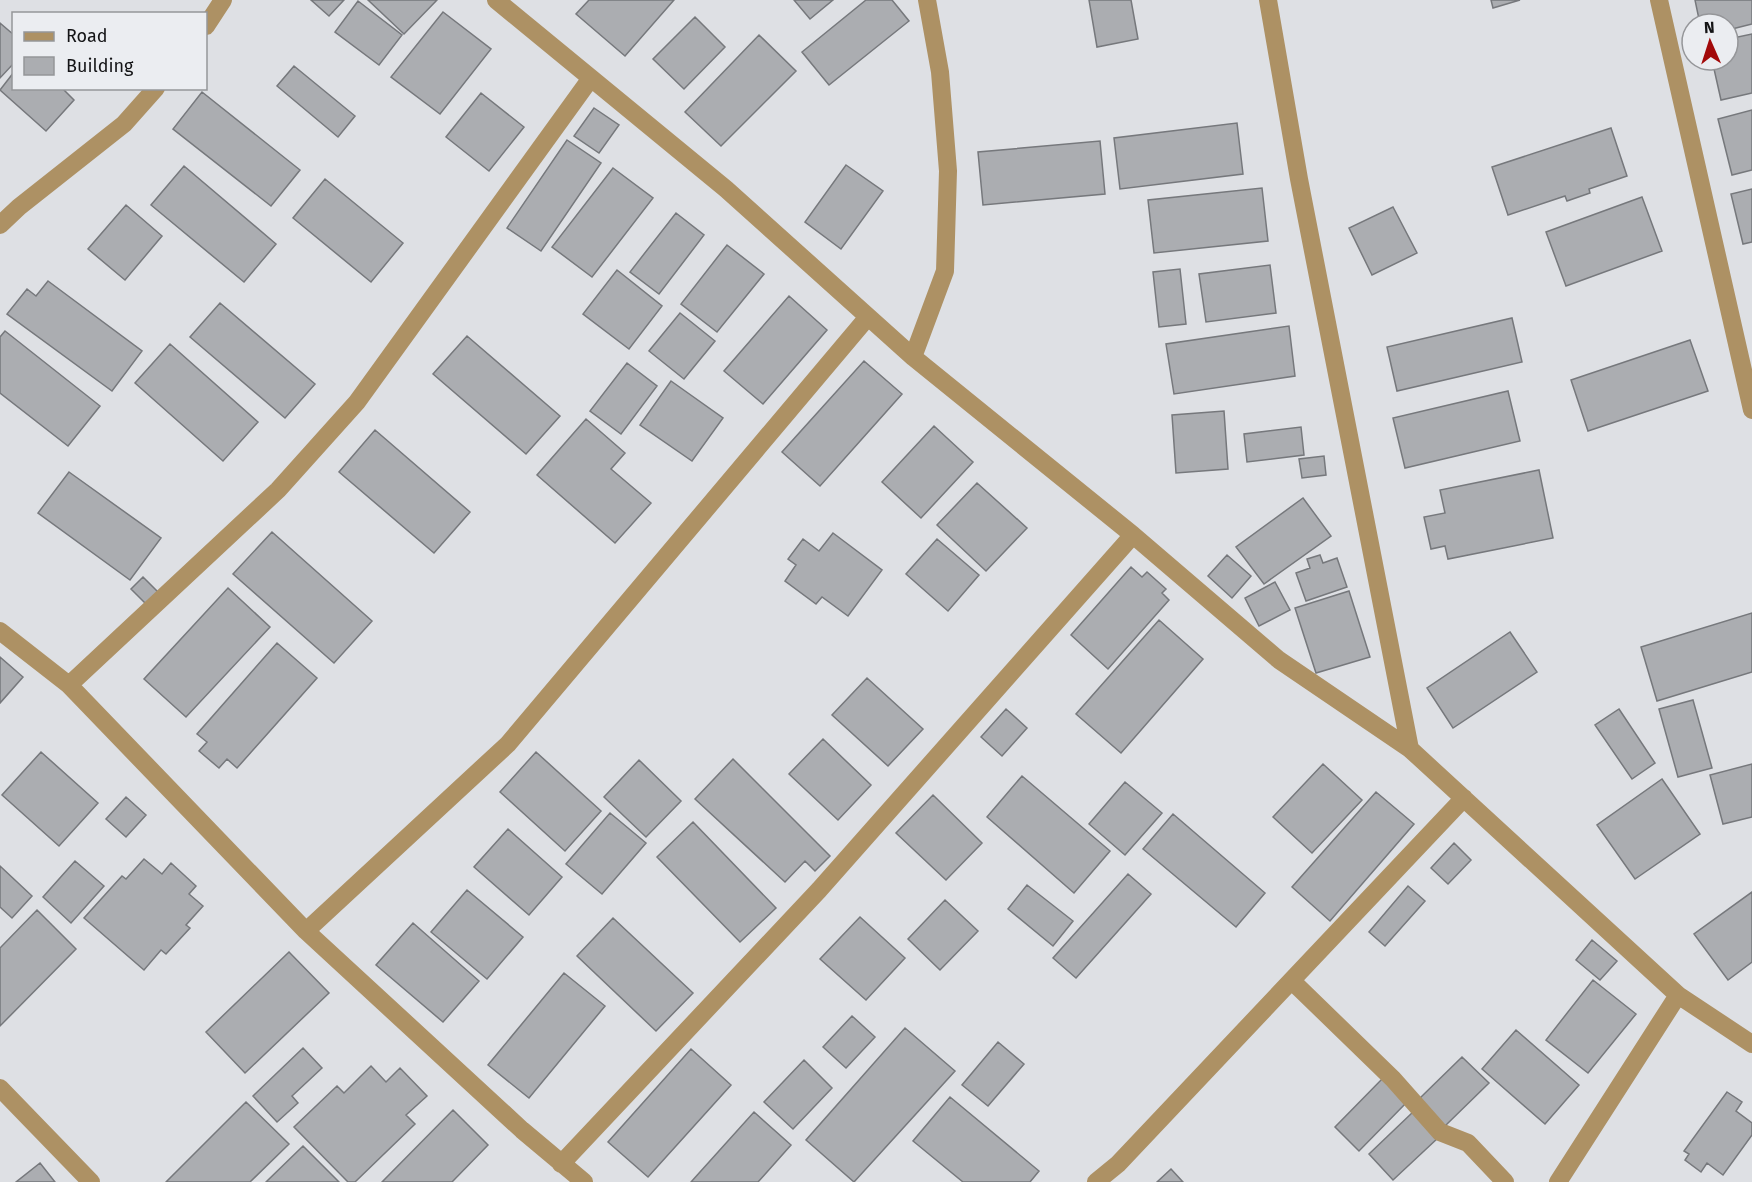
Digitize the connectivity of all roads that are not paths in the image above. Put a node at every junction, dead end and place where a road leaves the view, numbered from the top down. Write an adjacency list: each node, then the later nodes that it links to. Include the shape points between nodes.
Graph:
1 (223, 0): 6 (street)
2 (496, 0): 7 (street)
3 (927, 0): 11 (street, via 940,72 948,171 945,272)
4 (1268, 0): 16 (street)
5 (1659, 0): 12 (street)
6 (207, 24)
7 (591, 78): 10 (street, via 726,189); 15 (street, via 357,402 278,490)
8 (154, 90): 9 (street, via 124,124)
9 (0, 225)
10 (867, 318): 11 (street); 18 (street, via 508,744)
11 (913, 357): 13 (street)
12 (1752, 410)
13 (1133, 535): 16 (street, via 1279,660); 23 (street, via 819,890)
14 (0, 631): 15 (street)
15 (69, 685): 18 (street)
16 (1410, 749): 17 (street)
17 (1464, 798): 19 (street); 20 (street)
18 (306, 931): 23 (street)
19 (1292, 981): 26 (street, via 1118,1164); 27 (street, via 1393,1079 1440,1132 1468,1143)
20 (1678, 994): 21 (street); 28 (street)
21 (1752, 1044)
22 (0, 1088): 24 (street)
23 (561, 1164): 25 (street)
24 (91, 1182)
25 (584, 1182)
26 (1096, 1182)
27 (1505, 1182)
28 (1558, 1182)

